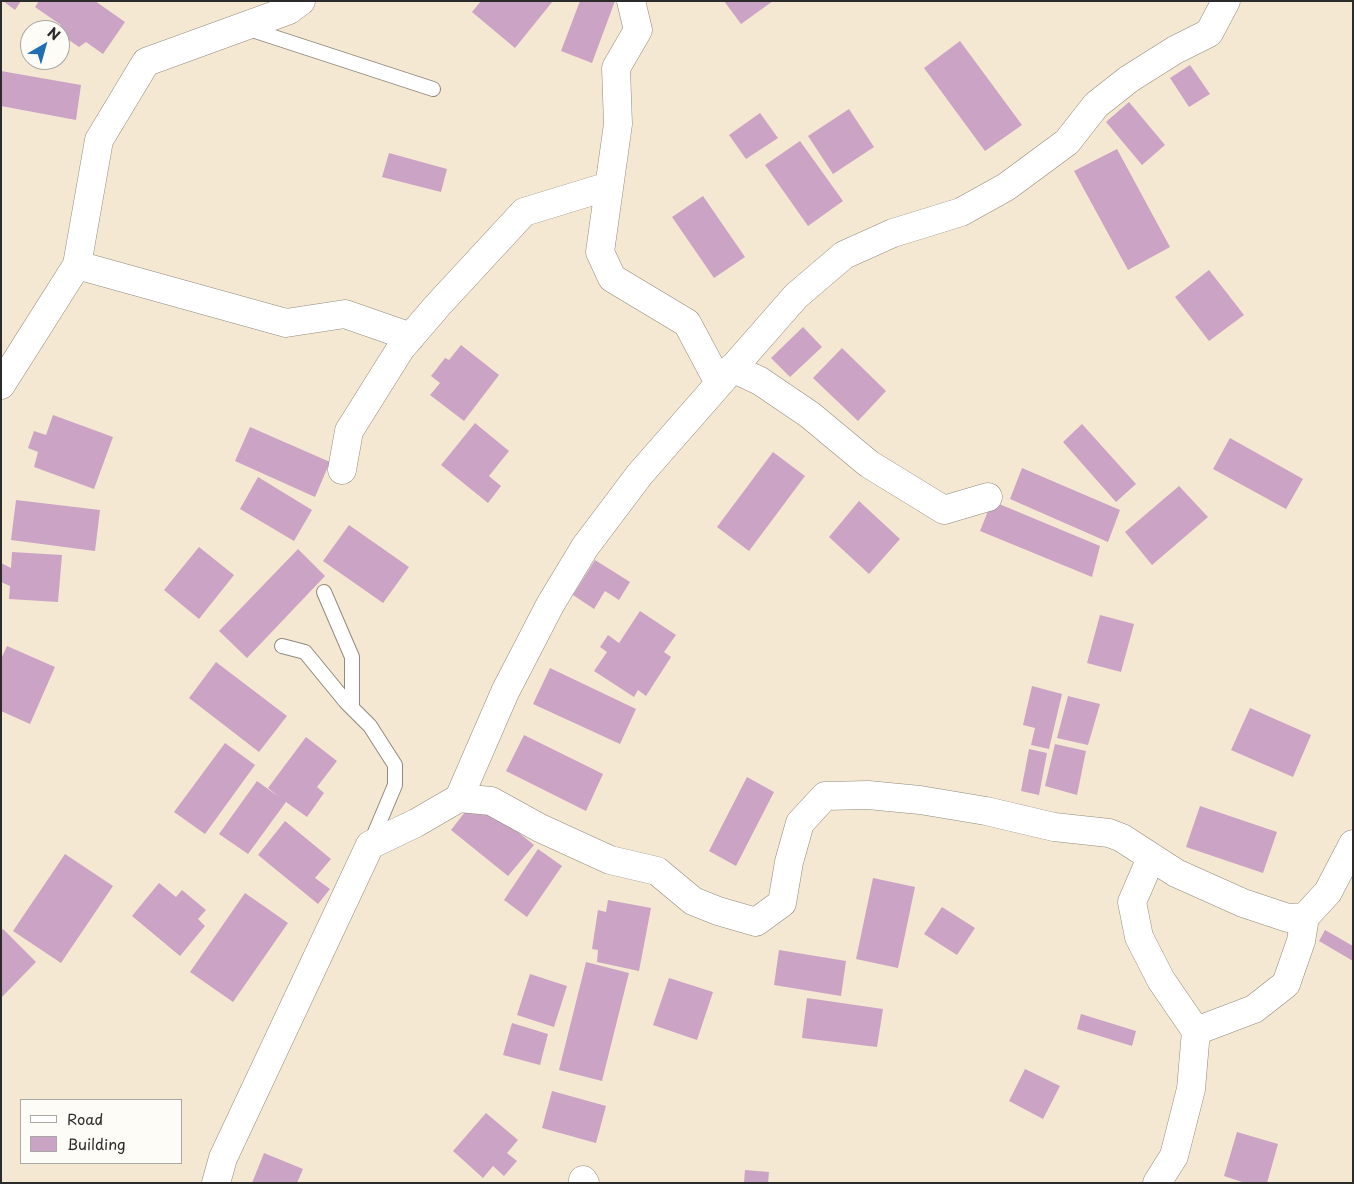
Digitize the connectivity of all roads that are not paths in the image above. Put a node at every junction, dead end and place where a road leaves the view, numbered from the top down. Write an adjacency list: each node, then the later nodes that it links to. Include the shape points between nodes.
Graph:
1 (301, 1): 4 (street, via 289,10)
2 (631, 1): 6 (street, via 638,30 616,68 618,124)
3 (1226, 1): 9 (street, via 1209,34 1175,50 1129,79 1096,105 1067,142 1006,187 961,212 893,233 844,255 796,296)
4 (243, 27): 5 (lane); 7 (street, via 146,62 99,140)
5 (433, 89)
6 (609, 186): 8 (street, via 524,212); 9 (street, via 600,252 612,278 687,323)
7 (77, 264): 8 (street, via 286,323 345,314); 10 (street)
8 (411, 337): 11 (street, via 349,431)
9 (726, 376): 12 (street, via 760,380 810,415 868,464 944,510); 16 (street, via 640,474 585,547 550,605 505,692)
10 (1, 385)
11 (342, 470)
12 (988, 497)
13 (324, 592): 15 (lane, via 352,657)
14 (282, 646): 15 (lane, via 305,652)
15 (352, 708): 18 (lane, via 370,726 395,765 395,785)
16 (459, 798): 18 (street); 19 (street, via 491,801 610,860 656,871 693,901 756,922 782,903 800,823 824,796 868,795 920,800 1054,827 1109,833)
17 (1353, 844): 20 (street, via 1328,892)
18 (370, 845): 22 (street, via 223,1158)
19 (1151, 858): 20 (street, via 1243,904 1288,918); 21 (street, via 1132,902 1138,937)
20 (1305, 917): 21 (street, via 1301,942 1286,984 1254,1009)
21 (1196, 1031): 23 (street, via 1191,1089 1174,1156)
22 (216, 1183)
23 (1157, 1183)

